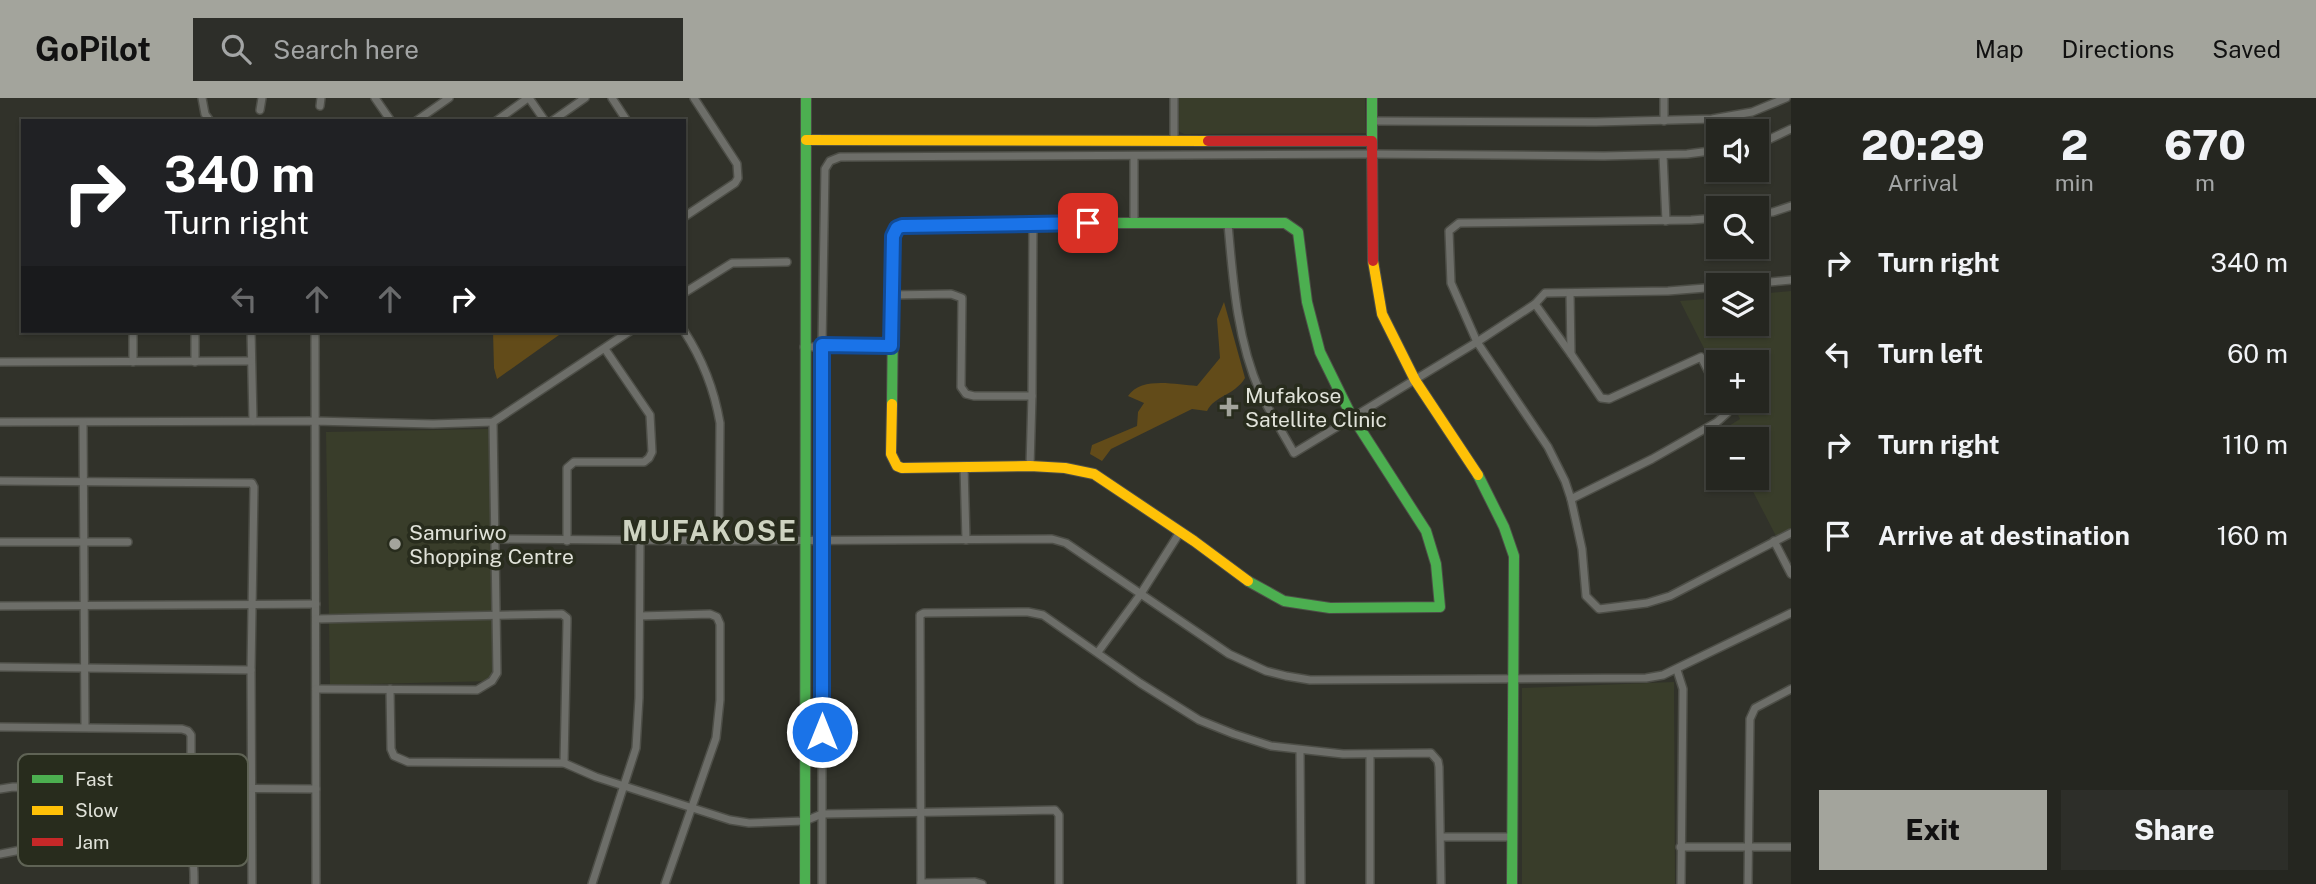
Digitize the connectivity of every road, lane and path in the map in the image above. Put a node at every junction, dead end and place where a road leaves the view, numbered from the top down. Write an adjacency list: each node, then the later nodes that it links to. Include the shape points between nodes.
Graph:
1 (202, 98): 15 (street)
2 (262, 98): 14 (street)
3 (375, 98): 16 (street)
4 (449, 98): 17 (street)
5 (529, 98): 18 (street); 19 (street)
6 (585, 98): 20 (street)
7 (612, 98): 21 (street)
8 (694, 98): 35 (street, via 737,164 738,178)
9 (806, 98): 26 (street)
10 (1174, 98): 27 (street)
11 (1372, 98): 22 (street)
12 (1664, 98): 23 (street)
13 (1786, 98): 23 (street, via 1752,112)
14 (260, 110)
15 (209, 119)
16 (390, 119)
17 (419, 119)
18 (499, 119)
19 (544, 119)
20 (555, 119)
21 (626, 119)
22 (1372, 121): 23 (street); 28 (street)
23 (1664, 121)
24 (1791, 129): 25 (street)
25 (1769, 139)
26 (806, 140): 27 (street); 58 (street)
27 (1174, 141): 28 (street)
28 (1372, 141): 30 (street)
29 (1706, 151): 31 (street)
30 (1372, 154): 31 (street); 32 (street); 66 (street, via 1376,286 1382,314)
31 (1663, 155): 37 (street)
32 (1134, 156): 39 (street); 56 (street, via 840,157 830,161 825,169)
33 (1791, 206): 34 (street)
34 (1769, 212)
35 (686, 217)
36 (1706, 219): 37 (street)
37 (1666, 221): 55 (street, via 1459,223 1449,231 1451,284)
38 (1033, 223): 39 (street); 47 (street, via 897,228); 67 (street)
39 (1134, 223): 40 (street)
40 (1228, 224): 69 (street, via 1285,223 1298,232 1315,337 1325,367); 69 (street, via 1234,298 1252,367 1294,453)
41 (786, 262): 45 (street, via 732,263)
42 (1791, 280): 43 (street)
43 (1769, 282)
44 (1706, 288): 46 (street)
45 (686, 292)
46 (1570, 293): 48 (street, via 1545,293); 60 (street)
47 (892, 295): 57 (street); 67 (street, via 958,296 963,304 961,387 966,394)
48 (1535, 304): 55 (street); 60 (street)
49 (133, 333): 63 (street)
50 (195, 333): 64 (street)
51 (251, 333): 61 (street)
52 (315, 333): 71 (street)
53 (627, 333): 59 (street)
54 (685, 333): 88 (street, via 707,371 720,423)
55 (1477, 342): 66 (street); 79 (street, via 1548,447)
56 (822, 345): 57 (street); 58 (street); 84 (street)
57 (891, 346): 75 (street, via 894,463 902,468)
58 (804, 347): 83 (street)
59 (605, 349): 73 (street); 86 (street, via 648,411 652,452 644,462 569,464)
60 (1571, 354): 65 (street, via 1604,399 1701,357)
61 (251, 361): 64 (street); 70 (street)
62 (0, 362): 63 (street)
63 (133, 362): 64 (street)
64 (195, 362)
65 (1706, 367)
66 (1415, 380): 69 (street); 108 (street, via 1476,472 1514,556)
67 (1032, 397): 76 (street)
68 (1727, 413): 79 (street, via 1652,459)
69 (1354, 418): 80 (street, via 1420,519 1437,566 1440,607 1330,608 1284,600 1244,579)
70 (253, 421): 71 (street); 74 (street)
71 (314, 421): 73 (street); 95 (street)
72 (0, 422): 74 (street)
73 (493, 422): 82 (street)
74 (83, 423): 78 (street)
75 (964, 466): 76 (street); 85 (street)
76 (1030, 466): 80 (street, via 1094,474)
77 (0, 481): 78 (street)
78 (84, 481): 91 (street); 96 (street, via 252,483)
79 (1571, 499): 89 (street, via 1586,596 1599,609 1670,596)
80 (1180, 532): 94 (street)
81 (1791, 533): 89 (street)
82 (496, 539): 86 (street); 100 (street)
83 (805, 540): 84 (street); 88 (street); 127 (street)
84 (821, 540): 85 (street); 126 (street)
85 (966, 540): 94 (street, via 1060,540)
86 (567, 541): 87 (street)
87 (640, 541): 88 (street); 101 (street)
88 (719, 541)
89 (1774, 541): 93 (street)
90 (0, 542): 91 (street)
91 (85, 542): 92 (street); 98 (street)
92 (128, 542)
93 (1791, 574)
94 (1140, 595): 103 (street); 108 (street, via 1229,654 1286,676 1310,680)
95 (316, 604): 96 (street); 102 (street)
96 (253, 605): 98 (street); 106 (street)
97 (0, 606): 98 (street)
98 (86, 606): 105 (street)
99 (1791, 613): 107 (street)
100 (496, 615): 102 (street); 111 (street, via 497,673 486,687); 117 (street, via 562,614 567,618)
101 (640, 616): 118 (street, via 636,748); 124 (street, via 710,614 720,624 716,738)
102 (316, 619): 109 (street)
103 (1098, 652): 114 (street, via 1199,720 1271,746); 125 (street, via 1037,613 920,615)
104 (0, 667): 105 (street)
105 (84, 669): 106 (street); 112 (street)
106 (251, 670): 122 (street)
107 (1677, 670): 108 (street, via 1646,677); 130 (street, via 1683,689)
108 (1513, 679): 129 (street)
109 (316, 689): 111 (street); 123 (street)
110 (1791, 689): 132 (street, via 1755,708 1750,719)
111 (390, 690): 117 (street, via 391,749 401,761)
112 (85, 726): 113 (street); 115 (street, via 188,730)
113 (0, 727)
114 (1300, 750): 116 (street); 146 (street)
115 (191, 754)
116 (1370, 754): 128 (street, via 1431,753 1436,757); 147 (street)
117 (564, 763): 118 (street)
118 (625, 786): 124 (street); 140 (street)
119 (0, 789): 120 (street)
120 (18, 789)
121 (248, 789): 122 (street)
122 (253, 789): 123 (street); 138 (street)
123 (316, 789): 139 (street)
124 (691, 806): 127 (street, via 739,822); 141 (street)
125 (920, 812): 126 (street); 136 (street); 145 (street, via 1055,810 1059,815)
126 (822, 814): 127 (street); 143 (street)
127 (806, 821): 142 (street)
128 (1441, 837): 129 (street); 148 (street)
129 (1513, 837): 149 (street)
130 (1680, 847): 132 (street); 150 (street)
131 (1791, 847): 132 (street)
132 (1748, 848): 151 (street)
133 (18, 849): 134 (street)
134 (0, 853)
135 (194, 866): 137 (street)
136 (921, 883): 144 (street)
137 (194, 884)
138 (252, 884)
139 (316, 884)
140 (592, 884)
141 (665, 884)
142 (805, 884)
143 (822, 884)
144 (982, 884)
145 (1059, 884)
146 (1301, 884)
147 (1370, 884)
148 (1441, 884)
149 (1513, 884)
150 (1681, 884)
151 (1748, 884)

